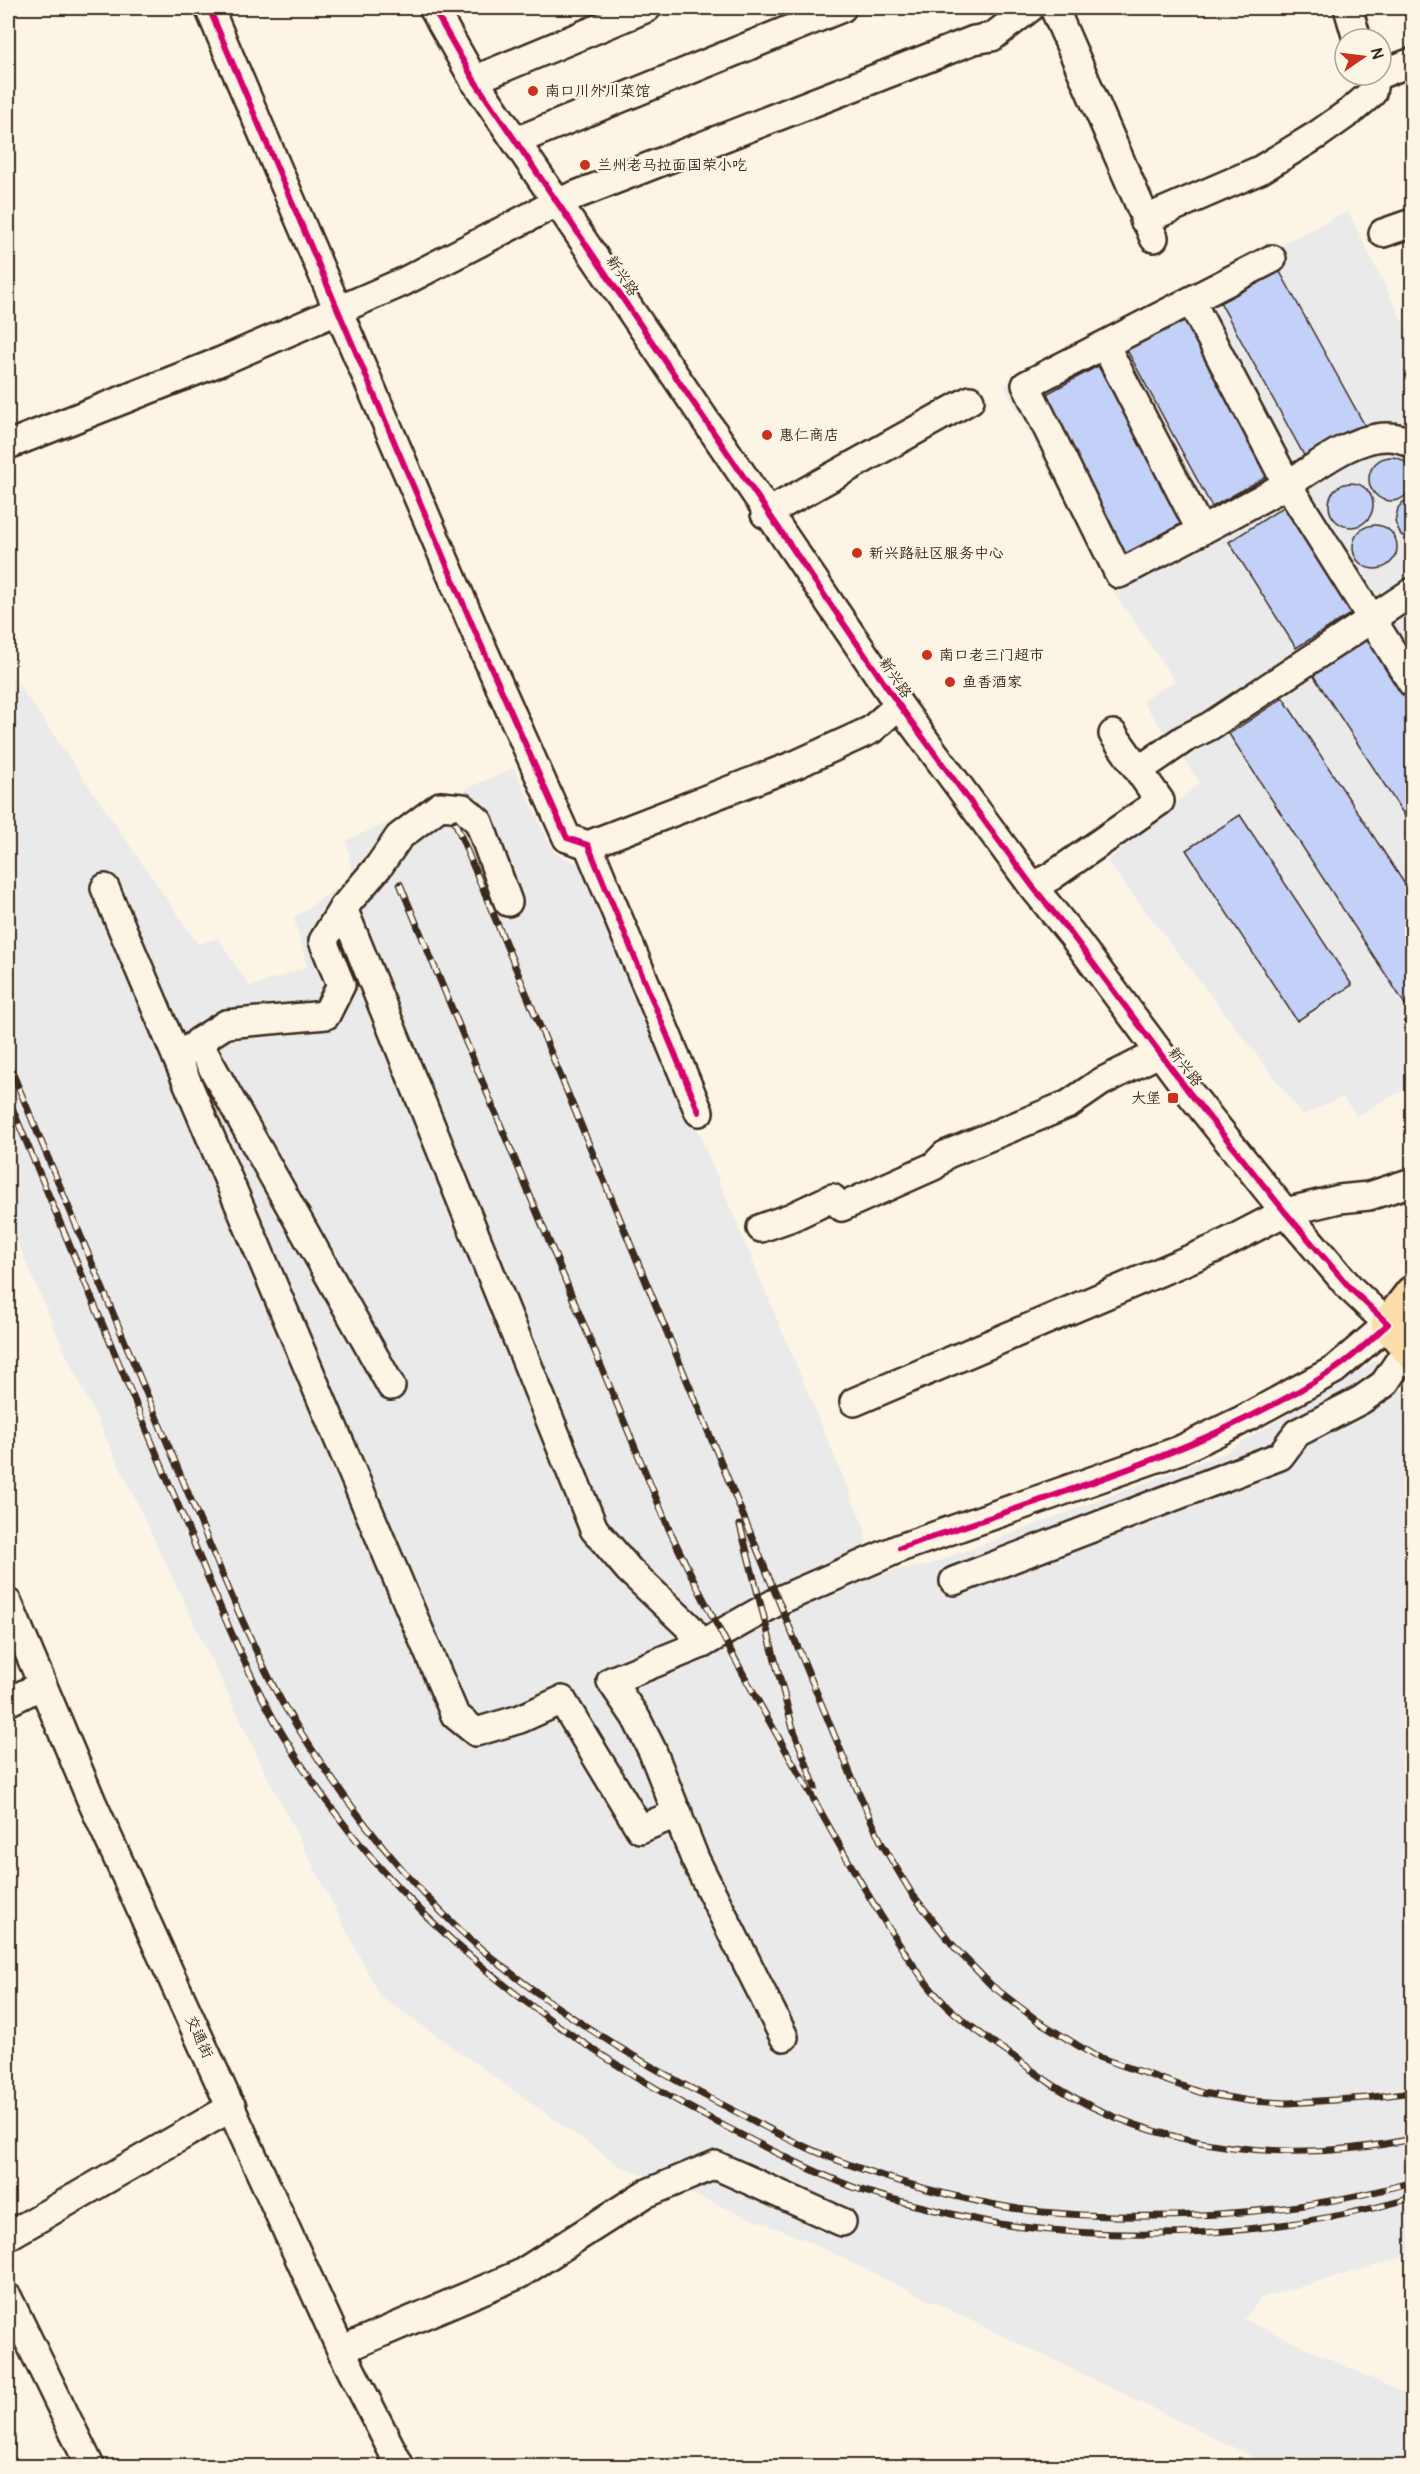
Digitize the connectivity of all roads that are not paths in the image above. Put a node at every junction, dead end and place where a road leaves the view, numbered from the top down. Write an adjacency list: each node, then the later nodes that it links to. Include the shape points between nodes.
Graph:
1 (209, 8): 19 (street)
2 (647, 8): 11 (street)
3 (842, 8): 13 (street)
4 (1030, 8): 14 (street, via 992,36)
5 (1054, 8): 12 (street, via 1149,229 1317,135 1351,111)
6 (1348, 8): 8 (street)
7 (440, 9): 11 (street, 新兴路)
8 (1354, 27)
9 (1413, 62): 10 (street)
10 (1393, 69)
11 (474, 80): 13 (street, 新兴路)
12 (1374, 87)
13 (516, 141): 14 (street, 新兴路)
14 (558, 202): 19 (street, via 403,282); 30 (street, 新兴路)
15 (1413, 223): 16 (street)
16 (1383, 233)
17 (1272, 259): 18 (street)
18 (1191, 300): 20 (street); 24 (street)
19 (339, 310): 22 (street, via 224,360); 33 (street, via 567,838)
20 (1105, 345): 26 (street); 26 (street, via 1026,385 1119,574)
21 (970, 400): 25 (street)
22 (11, 435)
23 (1413, 444): 24 (street, via 1389,437 1362,442)
24 (1287, 484): 26 (street); 28 (street)
25 (765, 514)
26 (1201, 531)
27 (1413, 592): 28 (street)
28 (1372, 620): 29 (street); 32 (street)
29 (1413, 682)
30 (899, 705): 33 (street, via 871,730 797,764); 34 (street, 新兴路)
31 (1113, 734): 32 (street)
32 (1139, 770): 34 (street, via 1160,801)
33 (588, 845): 40 (street)
34 (1033, 887): 39 (street, 新兴路)
35 (105, 888): 38 (street)
36 (508, 902): 37 (street, via 479,822 463,808 440,806 399,837)
37 (343, 908): 38 (street, via 323,941 341,985 326,1015 226,1024); 50 (street, via 594,1529)
38 (188, 1050): 46 (street); 53 (street, via 455,1715 477,1732 562,1700 640,1829)
39 (1159, 1053): 42 (street, 新兴路); 43 (street, via 1101,1082 1070,1104 945,1155 934,1166 842,1207 832,1198)
40 (699, 1112)
41 (1413, 1182): 42 (street, via 1369,1196)
42 (1285, 1212): 45 (street, 新兴路); 47 (street, via 1216,1248)
43 (761, 1228)
44 (1413, 1293): 45 (main road)
45 (1403, 1342): 48 (street, via 1384,1384 1297,1433 1280,1456); 50 (street, via 1334,1370 1180,1450 900,1548 780,1600)
46 (392, 1386)
47 (854, 1402)
48 (954, 1581)
49 (8, 1603): 51 (street, 交通街)
50 (702, 1644): 53 (street, via 611,1681 636,1718)
51 (42, 1685): 52 (street); 55 (street, 交通街)
52 (8, 1702)
53 (678, 1813): 54 (street, via 694,1859)
54 (784, 2037)
55 (232, 2108): 57 (street); 59 (street, 交通街)
56 (842, 2222): 59 (street, via 715,2165 645,2194 520,2274)
57 (8, 2236)
58 (8, 2298): 60 (street)
59 (341, 2350): 61 (street, 交通街)
60 (90, 2466)
61 (400, 2466)

